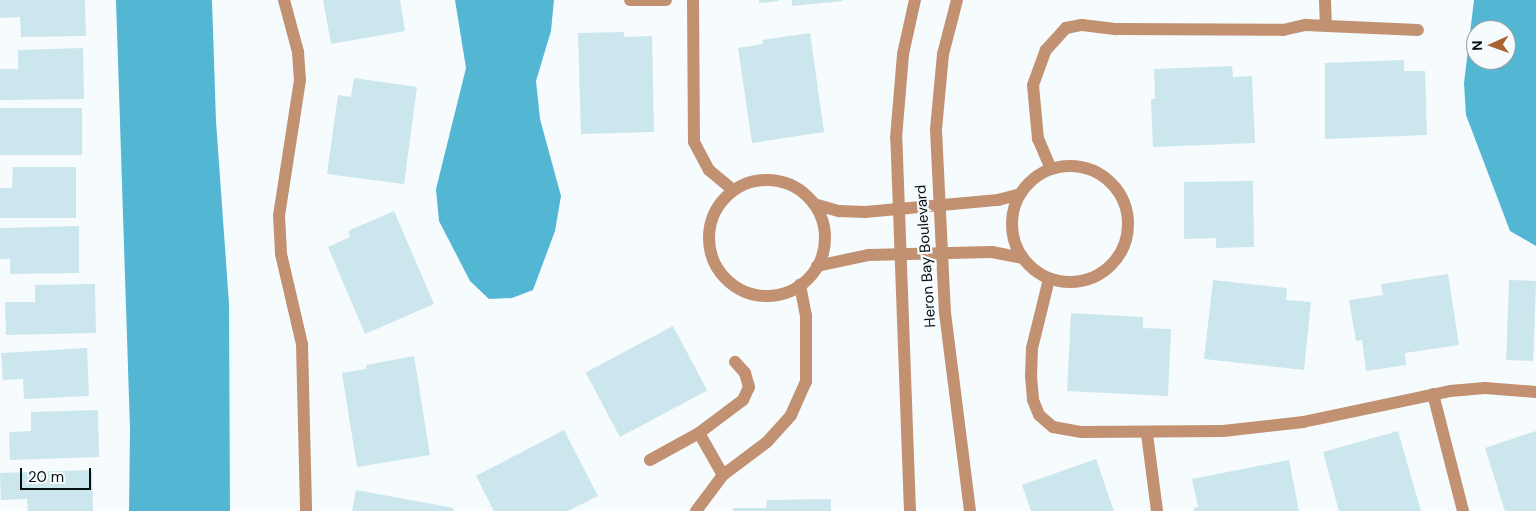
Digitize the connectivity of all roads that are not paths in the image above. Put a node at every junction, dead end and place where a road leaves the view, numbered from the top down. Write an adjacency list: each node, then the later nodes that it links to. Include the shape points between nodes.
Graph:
1 (284, 0): 29 (street, via 298,52 300,80 278,215 282,254 302,344)
2 (630, 0): 3 (street)
3 (666, 0)
4 (693, 0): 11 (street, via 694,142 709,170)
5 (915, 0): 15 (street, Heron Bay Boulevard, via 903,54 896,138)
6 (957, 0): 13 (street, Heron Bay Boulevard, via 943,54 939,92 936,130)
7 (1325, 0): 8 (street)
8 (1326, 26): 9 (street); 10 (street, via 1283,30 1117,29 1082,25 1066,28 1046,50 1033,85 1038,138)
9 (1418, 30)
10 (1051, 169): 12 (street, via 1033,179); 20 (street, via 1090,169 1108,180 1120,196 1127,214 1127,235 1120,254 1106,269 1089,279 1069,282)
11 (733, 190): 14 (street, via 749,182 767,179 785,182); 21 (street, via 720,203 712,219 710,246 719,272 732,285 748,293 766,296 784,293)
12 (1020, 194): 13 (street, via 998,200); 18 (street, via 1012,226)
13 (938, 203): 15 (street); 16 (street, Heron Bay Boulevard)
14 (814, 204): 15 (street, via 839,211); 19 (street, via 822,220 824,238)
15 (898, 208): 17 (street, Heron Bay Boulevard)
16 (941, 252): 17 (street); 18 (street, via 992,252); 32 (street, Heron Bay Boulevard, via 945,313)
17 (899, 254): 19 (street, via 868,255); 31 (street, Heron Bay Boulevard)
18 (1022, 258): 20 (street)
19 (817, 266): 21 (street)
20 (1050, 279): 26 (street, via 1032,348 1033,400 1039,415 1053,426 1082,432)
21 (800, 285): 28 (street, via 806,324 806,382 792,416 767,442)
22 (735, 362): 25 (street, via 745,373 749,386 743,400)
23 (1536, 392): 24 (street, via 1485,388)
24 (1433, 394): 26 (street, via 1303,422 1223,431); 34 (street)
25 (699, 433): 27 (street); 28 (street)
26 (1147, 434): 33 (street)
27 (650, 460)
28 (723, 474): 30 (street)
29 (306, 511)
30 (696, 511)
31 (910, 511)
32 (970, 511)
33 (1157, 511)
34 (1463, 511)

